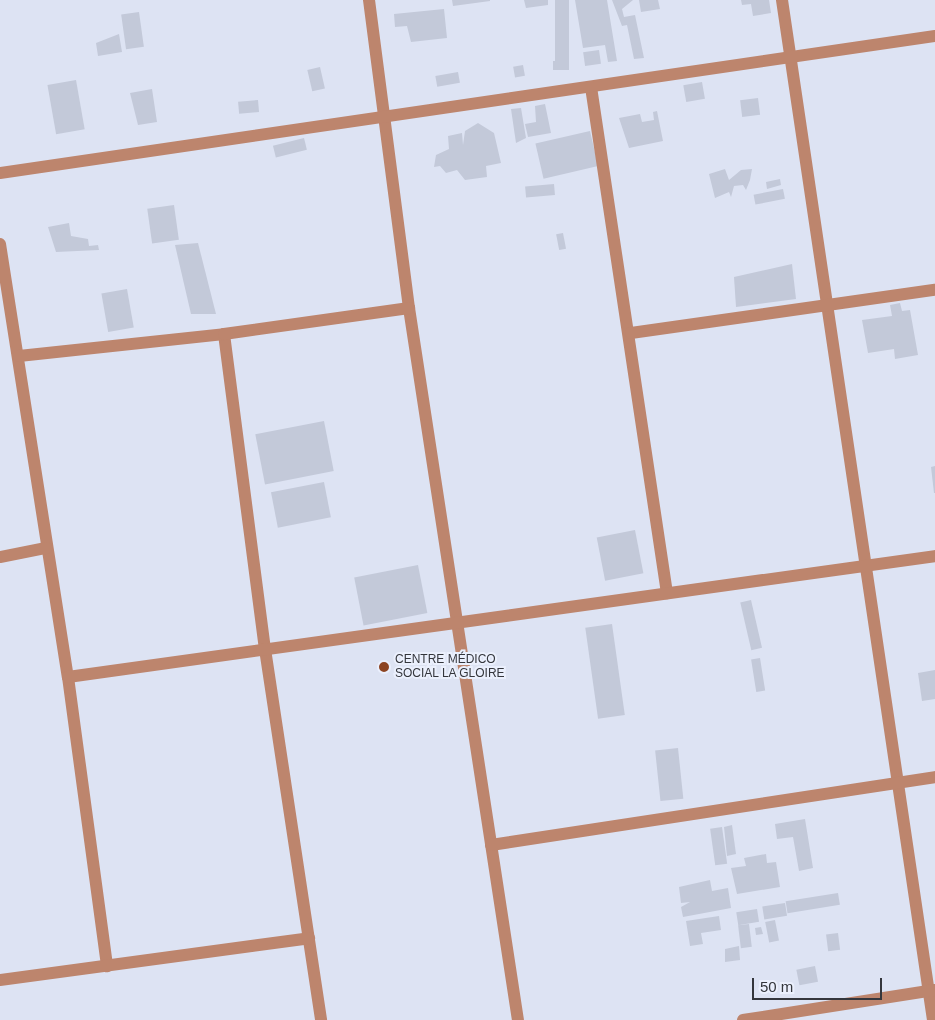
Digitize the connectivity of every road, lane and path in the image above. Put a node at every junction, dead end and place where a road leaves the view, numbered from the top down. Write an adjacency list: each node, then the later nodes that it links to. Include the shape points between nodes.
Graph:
1 (370, 0): 6 (street)
2 (782, 0): 4 (street)
3 (935, 36): 4 (street)
4 (791, 57): 5 (street); 10 (street)
5 (591, 86): 6 (street); 12 (street)
6 (386, 116): 7 (street); 11 (street)
7 (0, 173)
8 (0, 244): 14 (street)
9 (935, 290): 10 (street)
10 (825, 306): 12 (street); 18 (street)
11 (409, 308): 13 (street); 20 (street)
12 (631, 333): 19 (street)
13 (224, 334): 14 (street); 21 (street)
14 (18, 356): 15 (street)
15 (46, 548): 16 (street); 22 (street)
16 (0, 556)
17 (935, 556): 18 (street)
18 (866, 566): 19 (street); 24 (street)
19 (666, 593): 20 (street)
20 (456, 623): 21 (street); 25 (street)
21 (265, 649): 22 (street); 26 (street)
22 (68, 677): 27 (street)
23 (935, 777): 24 (street)
24 (899, 782): 25 (street); 29 (street)
25 (491, 845): 31 (street)
26 (309, 938): 27 (street); 30 (street)
27 (107, 966): 28 (street)
28 (0, 980)
29 (932, 990): 32 (street); 33 (street)
30 (321, 1020)
31 (518, 1020)
32 (743, 1020)
33 (933, 1020)

